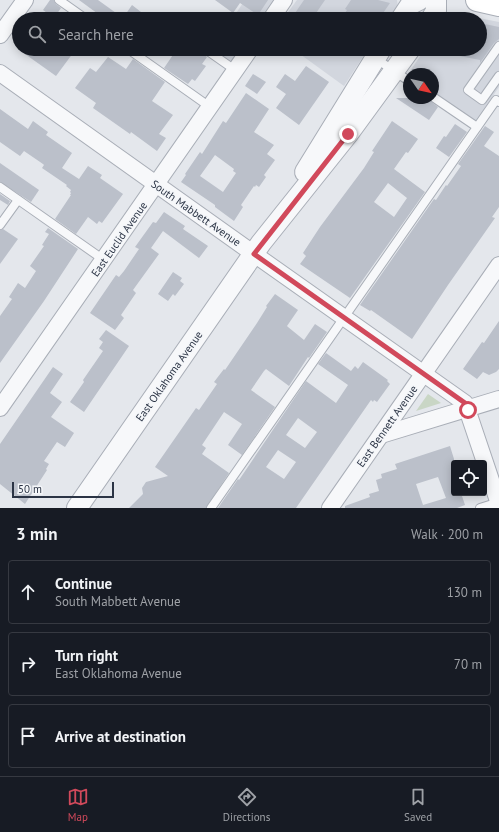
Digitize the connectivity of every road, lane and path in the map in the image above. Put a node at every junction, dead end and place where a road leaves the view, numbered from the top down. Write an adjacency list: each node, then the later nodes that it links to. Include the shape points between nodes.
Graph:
1 (25, 0): 8 (street)
2 (59, 0): 9 (lane)
3 (284, 0): 10 (street)
4 (419, 0): 11 (street, via 411,4)
5 (436, 0): 12 (street)
6 (477, 0): 7 (main road)
7 (499, 5)
8 (16, 12)
9 (76, 12)
10 (276, 12)
11 (406, 12)
12 (436, 12)
13 (12, 18): 14 (street)
14 (0, 35)
15 (499, 46): 25 (lane, via 468,90 482,100)
16 (138, 56): 28 (lane)
17 (215, 56): 22 (lane)
18 (245, 56): 22 (street, East Euclid Avenue)
19 (376, 56): 34 (street, East Oklahoma Avenue)
20 (381, 56): 24 (lane)
21 (408, 56): 24 (street, East Oklahoma Avenue)
22 (235, 70): 28 (street, East Euclid Avenue)
23 (0, 73): 30 (street, South Mabbett Avenue)
24 (402, 76): 34 (street, East Oklahoma Avenue, via 348,134)
25 (499, 76)
26 (439, 101): 29 (lane)
27 (499, 102): 29 (lane, via 496,100)
28 (210, 107): 30 (street, East Euclid Avenue)
29 (477, 126): 37 (lane)
30 (156, 185): 34 (street, South Mabbett Avenue); 35 (street, East Euclid Avenue)
31 (0, 187): 32 (lane)
32 (18, 200): 33 (lane); 35 (lane)
33 (0, 225)
34 (258, 249): 37 (street, South Mabbett Avenue); 44 (street, East Oklahoma Avenue)
35 (104, 260): 40 (street, East Euclid Avenue)
36 (499, 265): 38 (street, East Bennett Avenue)
37 (345, 317): 38 (street, South Mabbett Avenue); 45 (lane)
38 (424, 373): 41 (street, South Mabbett Avenue, via 465,403); 42 (street, East Bennett Avenue)
39 (499, 399): 41 (street)
40 (1, 404)
41 (468, 410): 42 (street); 43 (street)
42 (381, 435): 46 (street, East Bennett Avenue)
43 (499, 502): 47 (lane)
44 (77, 508)
45 (211, 508)
46 (330, 508)
47 (480, 508)

